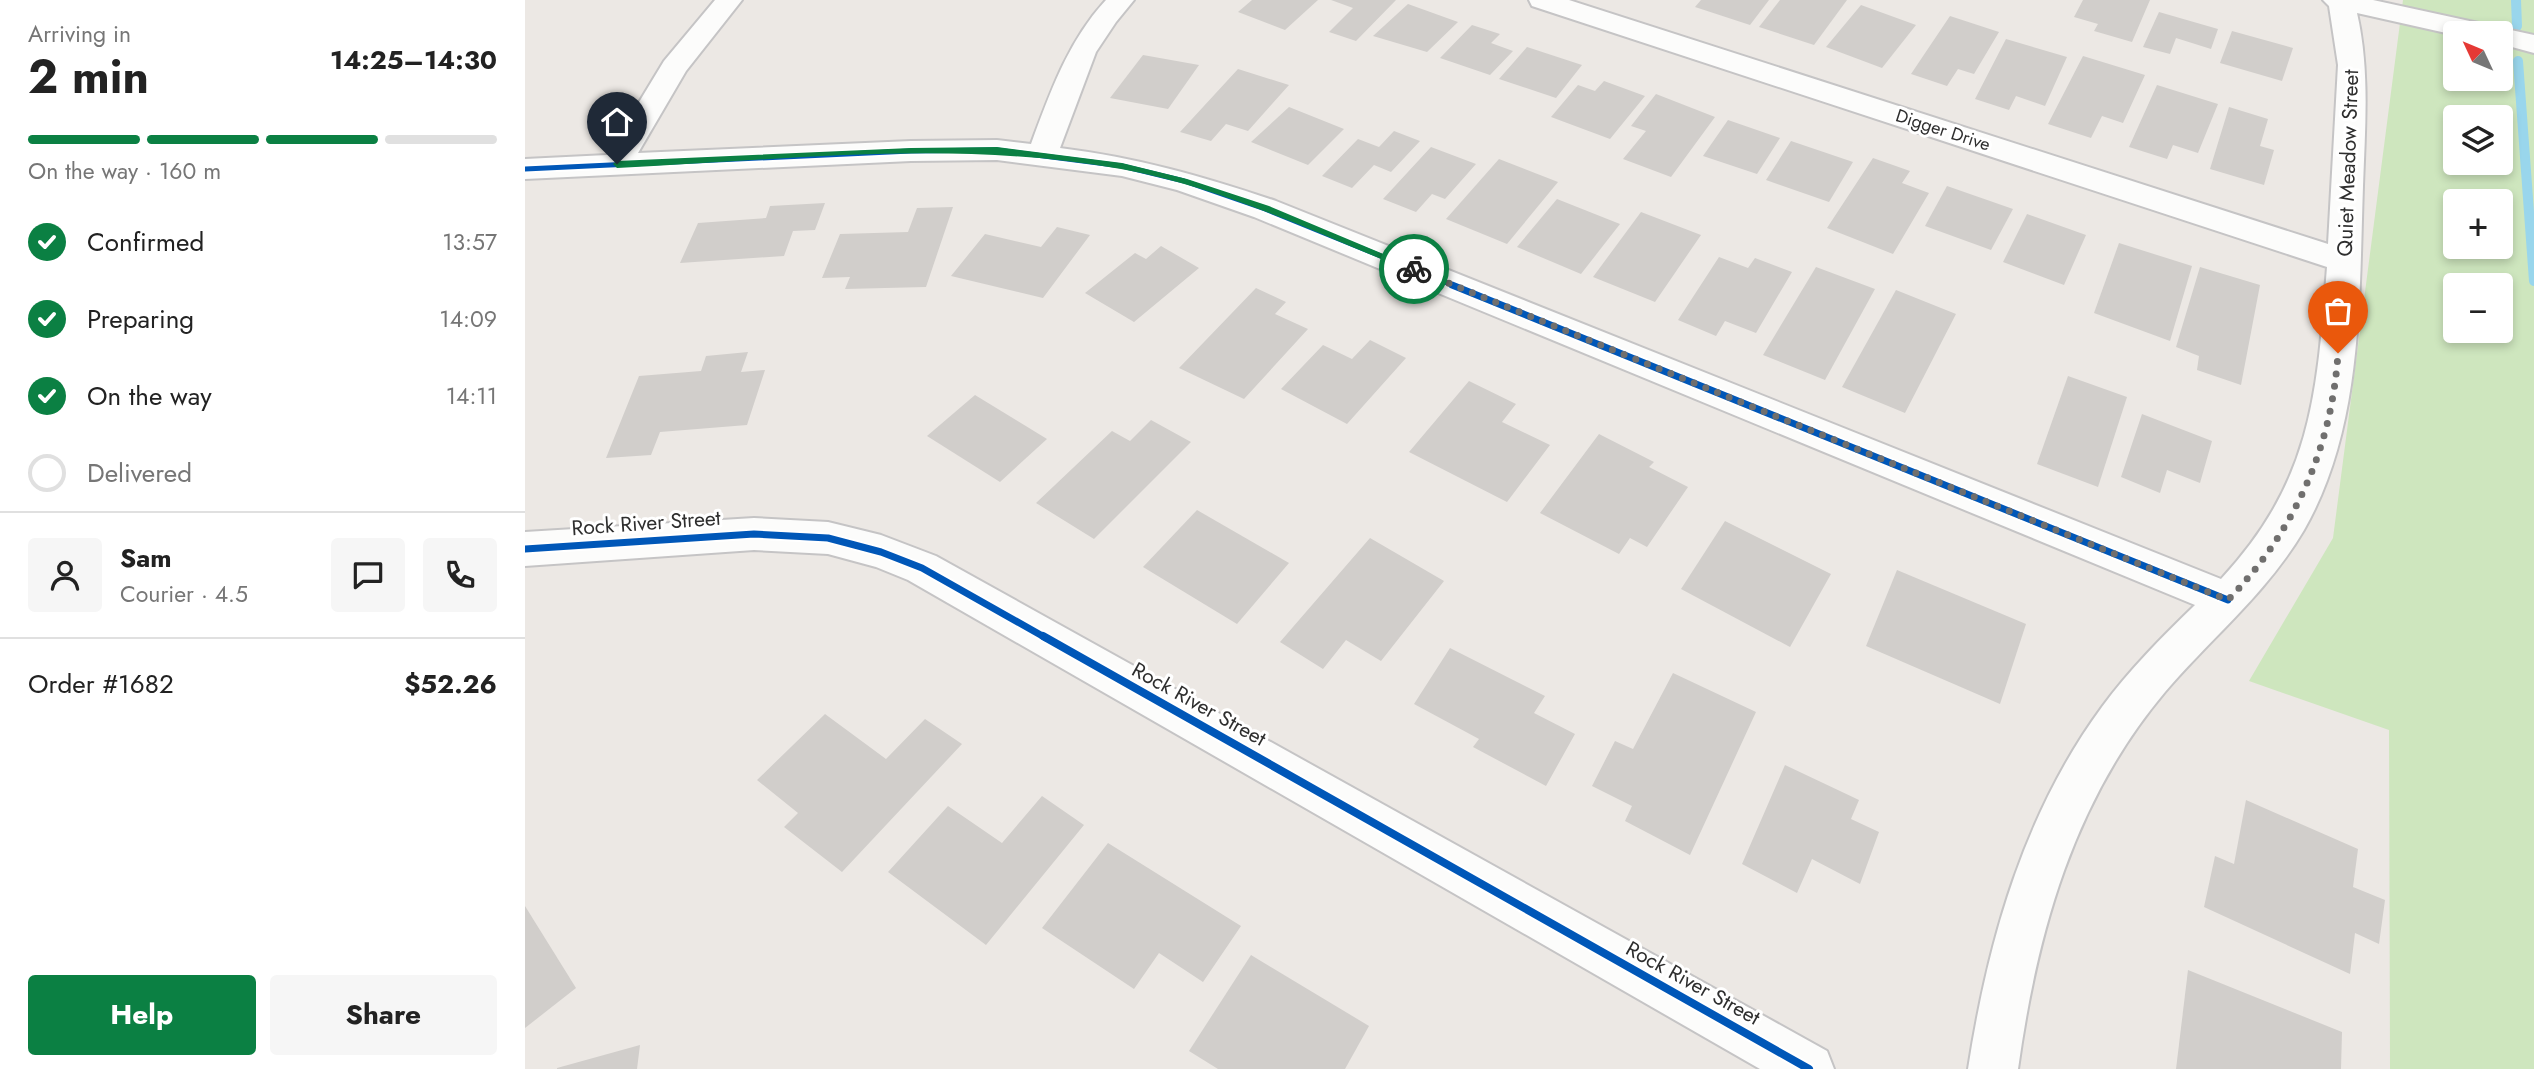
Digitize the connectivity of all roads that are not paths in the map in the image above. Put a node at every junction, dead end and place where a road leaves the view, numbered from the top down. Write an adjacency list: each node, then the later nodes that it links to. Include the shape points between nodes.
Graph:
1 (729, 0): 9 (street, via 674,67)
2 (1121, 0): 8 (street, via 1098,26 1071,73)
3 (1542, 0): 11 (street, Digger Drive)
4 (2340, 0): 5 (street); 11 (street, Quiet Meadow Street, via 2352,65)
5 (2443, 23)
6 (2513, 39): 7 (street)
7 (2534, 44)
8 (1042, 154): 9 (street, via 911,150); 13 (street, via 1184,181 1265,209)
9 (617, 164): 10 (street)
10 (525, 169)
11 (2344, 261): 13 (street, Quiet Meadow Street, via 2337,376 2321,446 2285,531)
12 (525, 548): 14 (street, Rock River Street, via 754,534 828,538 922,568)
13 (2228, 600): 15 (street, Quiet Meadow Street, via 2142,690 2097,750 2054,832 2022,918 1999,1016)
14 (1809, 1069)
15 (1993, 1069)

